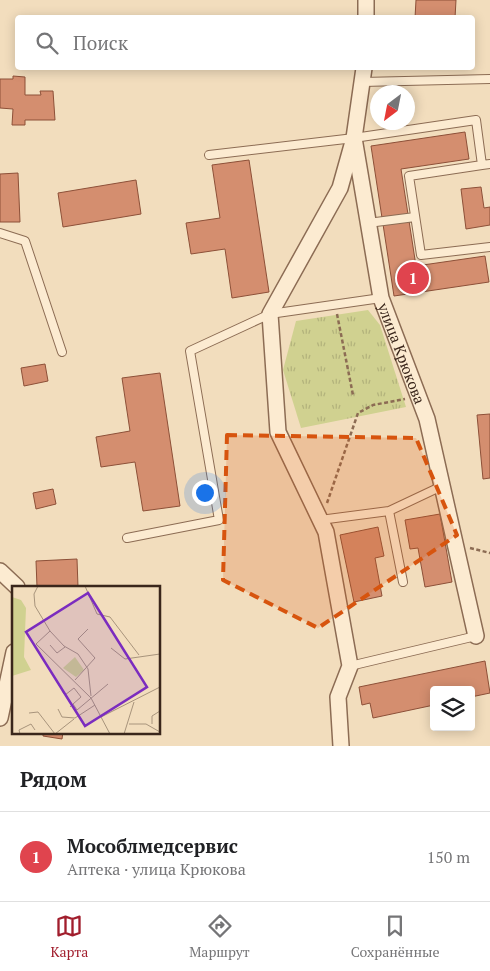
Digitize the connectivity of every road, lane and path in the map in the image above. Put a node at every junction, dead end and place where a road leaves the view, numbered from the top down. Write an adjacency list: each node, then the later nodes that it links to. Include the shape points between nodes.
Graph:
1 (366, 0): 2 (street)
2 (366, 15)
3 (363, 75): 4 (lane); 5 (street, улица Крюкова)
4 (490, 78)
5 (354, 138): 6 (lane); 7 (lane, via 476,120); 9 (street, улица Крюкова); 14 (street, via 340,188)
6 (209, 155)
7 (486, 164): 8 (lane, via 409,176)
8 (415, 217): 9 (lane); 11 (lane, via 421,255)
9 (368, 223): 12 (street, улица Крюкова)
10 (0, 233): 15 (lane, via 25,241)
11 (490, 247)
12 (381, 298): 13 (lane); 17 (street, улица Крюкова)
13 (335, 305): 14 (lane); 16 (path)
14 (270, 314): 20 (street, via 278,432); 21 (lane, via 190,351 219,520)
15 (62, 352)
16 (353, 395)
17 (418, 397): 18 (street, улица Крюкова, via 427,418); 20 (path, via 373,405 358,413)
18 (442, 486): 19 (lane); 22 (street, улица Крюкова)
19 (389, 511): 20 (lane); 25 (lane)
20 (320, 520): 29 (street, via 326,532)
21 (128, 538)
22 (455, 544): 23 (path); 27 (street, улица Крюкова)
23 (490, 553)
24 (0, 570): 26 (street)
25 (403, 582)
26 (17, 586)
27 (476, 636): 29 (lane)
28 (12, 661): 30 (street)
29 (350, 666): 31 (street, via 338,697)
30 (0, 718)
31 (341, 746)

